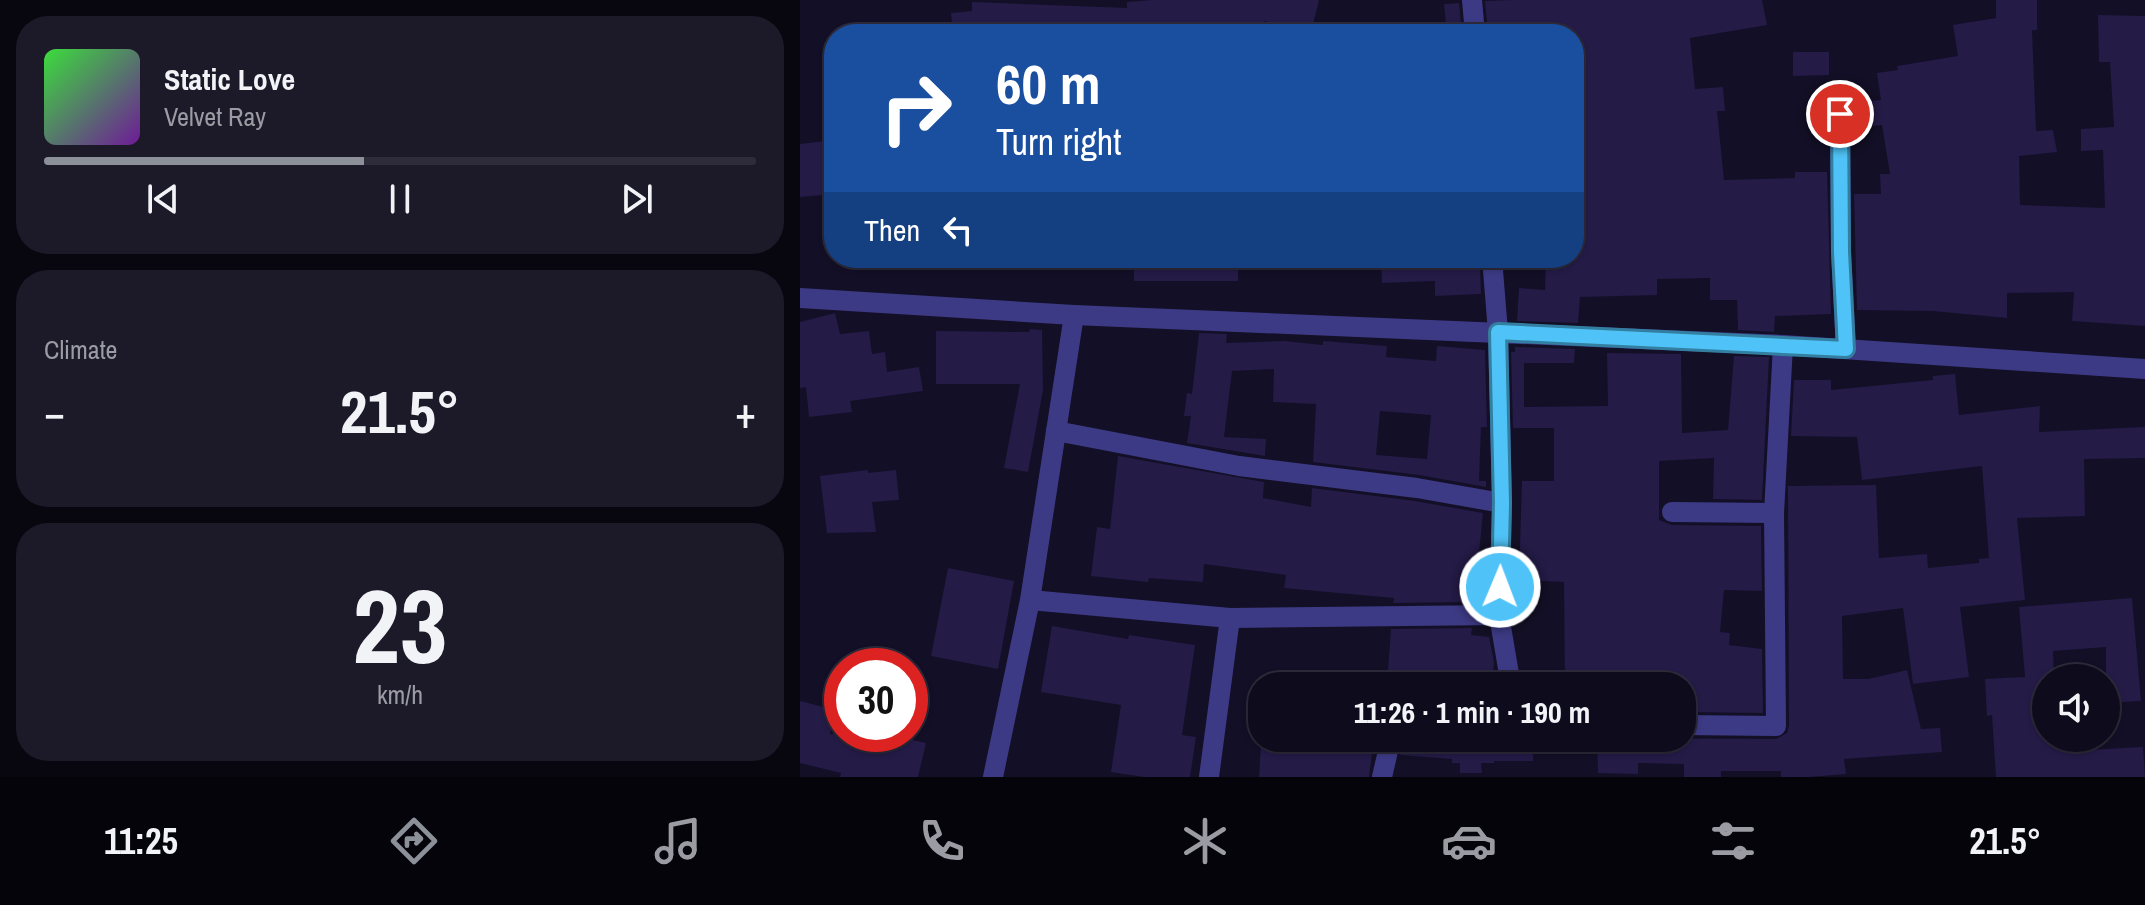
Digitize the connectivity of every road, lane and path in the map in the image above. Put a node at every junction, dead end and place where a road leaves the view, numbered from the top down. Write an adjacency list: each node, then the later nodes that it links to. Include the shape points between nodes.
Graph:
1 (1472, 0): 2 (street)
2 (1474, 24)
3 (1840, 114): 9 (street)
4 (1493, 268): 7 (street)
5 (800, 298): 6 (street)
6 (1074, 315): 7 (street); 11 (street)
7 (1498, 332): 8 (street); 12 (street)
8 (1783, 345): 9 (street); 14 (street)
9 (1846, 349): 10 (street)
10 (2145, 369)
11 (1056, 431): 12 (street, via 1239,466); 15 (street)
12 (1502, 503): 16 (street)
13 (1672, 512): 14 (street)
14 (1774, 513): 19 (street, via 1776,726)
15 (1030, 600): 17 (street); 21 (street)
16 (1499, 615): 17 (street); 18 (street)
17 (1230, 618): 22 (street)
18 (1509, 672)
19 (1696, 725)
20 (1388, 752): 23 (street)
21 (993, 777)
22 (1209, 777)
23 (1382, 777)

